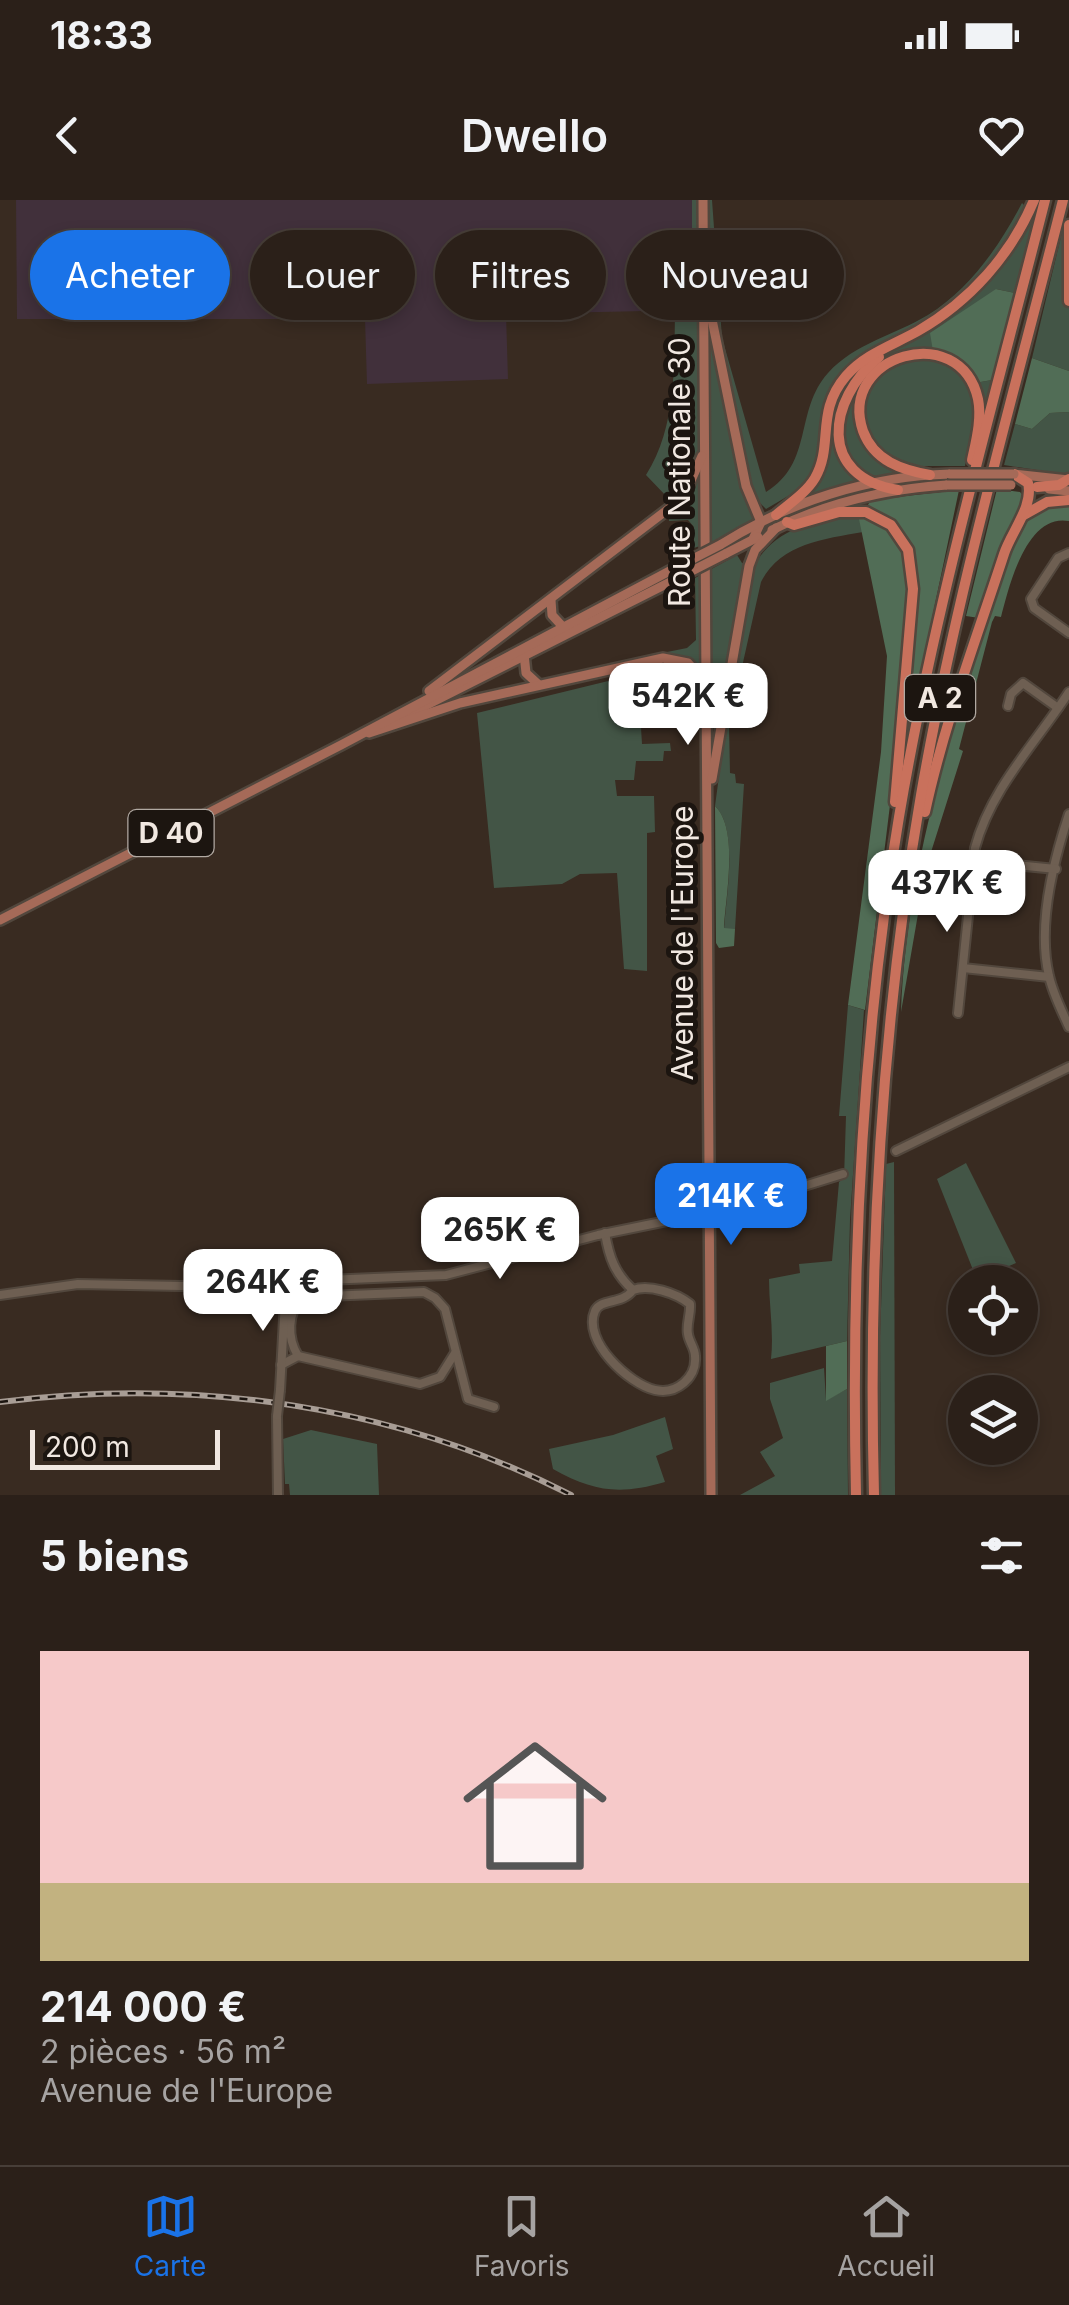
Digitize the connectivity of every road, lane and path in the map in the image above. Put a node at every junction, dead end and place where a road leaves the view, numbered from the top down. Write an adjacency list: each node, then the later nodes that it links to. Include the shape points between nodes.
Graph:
1 (703, 200): 6 (main road, Route Nationale 30)
2 (1034, 200): 10 (highway, via 984,278)
3 (1045, 200): 27 (highway, A 2)
4 (1064, 200): 49 (highway, A 2, via 954,638)
5 (1069, 224): 7 (highway)
6 (703, 230)
7 (1069, 301)
8 (703, 320): 11 (main road, Route Nationale 30)
9 (712, 320): 21 (main road, via 746,486)
10 (912, 334): 15 (highway, via 866,369 841,407 838,434 846,457); 22 (highway, via 842,380 826,414 818,473)
11 (705, 449): 30 (main road, D 40, via 671,507); 37 (main road, Route Nationale 30)
12 (930, 474): 13 (main road, D 40, bridge); 15 (main road, D 40); 27 (highway, via 883,459 861,424 868,384 907,354 950,361 966,374 978,399)
13 (1013, 480): 14 (main road, D 40); 16 (highway, via 1024,478); 17 (main road, D 40, bridge)
14 (1069, 480): 16 (highway)
15 (875, 483): 17 (highway); 22 (main road, D 40, via 823,496)
16 (1033, 487): 18 (main road); 20 (highway)
17 (898, 490): 22 (main road, D 40)
18 (1069, 491)
19 (1069, 500): 20 (highway, via 1042,503)
20 (1020, 519): 49 (highway, via 941,746)
21 (761, 522): 22 (main road, D 40); 23 (main road); 25 (main road, D 40)
22 (780, 522): 23 (main road, D 40); 28 (main road); 48 (highway, via 870,513 894,528 910,555 913,590)
23 (754, 539): 24 (main road, D 40)
24 (740, 546): 25 (main road); 28 (main road)
25 (722, 549): 29 (main road, D 40, bridge)
26 (1069, 553): 33 (street, via 1058,558 1031,602)
27 (954, 556): 48 (highway, A 2)
28 (749, 566): 44 (main road)
29 (682, 571): 31 (main road, D 40); 32 (main road, D 40)
30 (551, 600): 32 (main road); 41 (main road, D 40)
31 (586, 625): 32 (main road, D 40); 35 (main road, D 40)
32 (562, 626): 34 (main road, D 40)
33 (1069, 633)
34 (529, 643): 35 (main road); 41 (main road, D 40)
35 (523, 658): 36 (main road, via 526,673); 42 (main road, D 40)
36 (539, 684): 37 (main road, via 667,658 688,662); 42 (main road)
37 (707, 684): 44 (main road, Avenue de l'Europe)
38 (1069, 692): 39 (street)
39 (1063, 705): 40 (street, via 1023,683); 46 (street, via 992,801)
40 (1008, 706)
41 (392, 717): 43 (main road, D 40)
42 (369, 734): 43 (main road, D 40)
43 (341, 745): 50 (main road, D 40)
44 (708, 812): 59 (main road, Avenue de l'Europe)
45 (1069, 814): 47 (street)
46 (974, 861): 47 (street); 51 (street)
47 (1056, 869): 52 (street, via 1045,940)
48 (888, 892): 74 (highway, A 2, via 861,1157)
49 (905, 895): 75 (highway, A 2, via 878,1181)
50 (0, 920)
51 (963, 968): 52 (street); 53 (street)
52 (1049, 977): 54 (street)
53 (958, 1013)
54 (1069, 1027)
55 (1069, 1067): 56 (street)
56 (896, 1152)
57 (843, 1174): 58 (street)
58 (736, 1206): 59 (street); 59 (street)
59 (708, 1213): 60 (street); 73 (main road, Avenue de l'Europe)
60 (606, 1233): 61 (street); 63 (street, via 612,1263)
61 (429, 1277): 62 (street); 64 (street)
62 (286, 1282): 65 (street, via 66,1284); 68 (street)
63 (633, 1290): 63 (street, via 672,1294 690,1304 688,1332 696,1358 685,1383 654,1390 599,1348 596,1309)
64 (429, 1294): 66 (street, via 446,1313); 67 (street, via 304,1296 292,1320)
65 (0, 1295)
66 (455, 1353): 69 (street); 70 (street)
67 (298, 1356): 68 (street); 69 (street, via 411,1383)
68 (281, 1365): 72 (street, bridge)
69 (440, 1377): 70 (street)
70 (462, 1379): 71 (street, via 470,1400)
71 (494, 1407)
72 (278, 1495)
73 (711, 1495)
74 (856, 1495)
75 (874, 1495)

